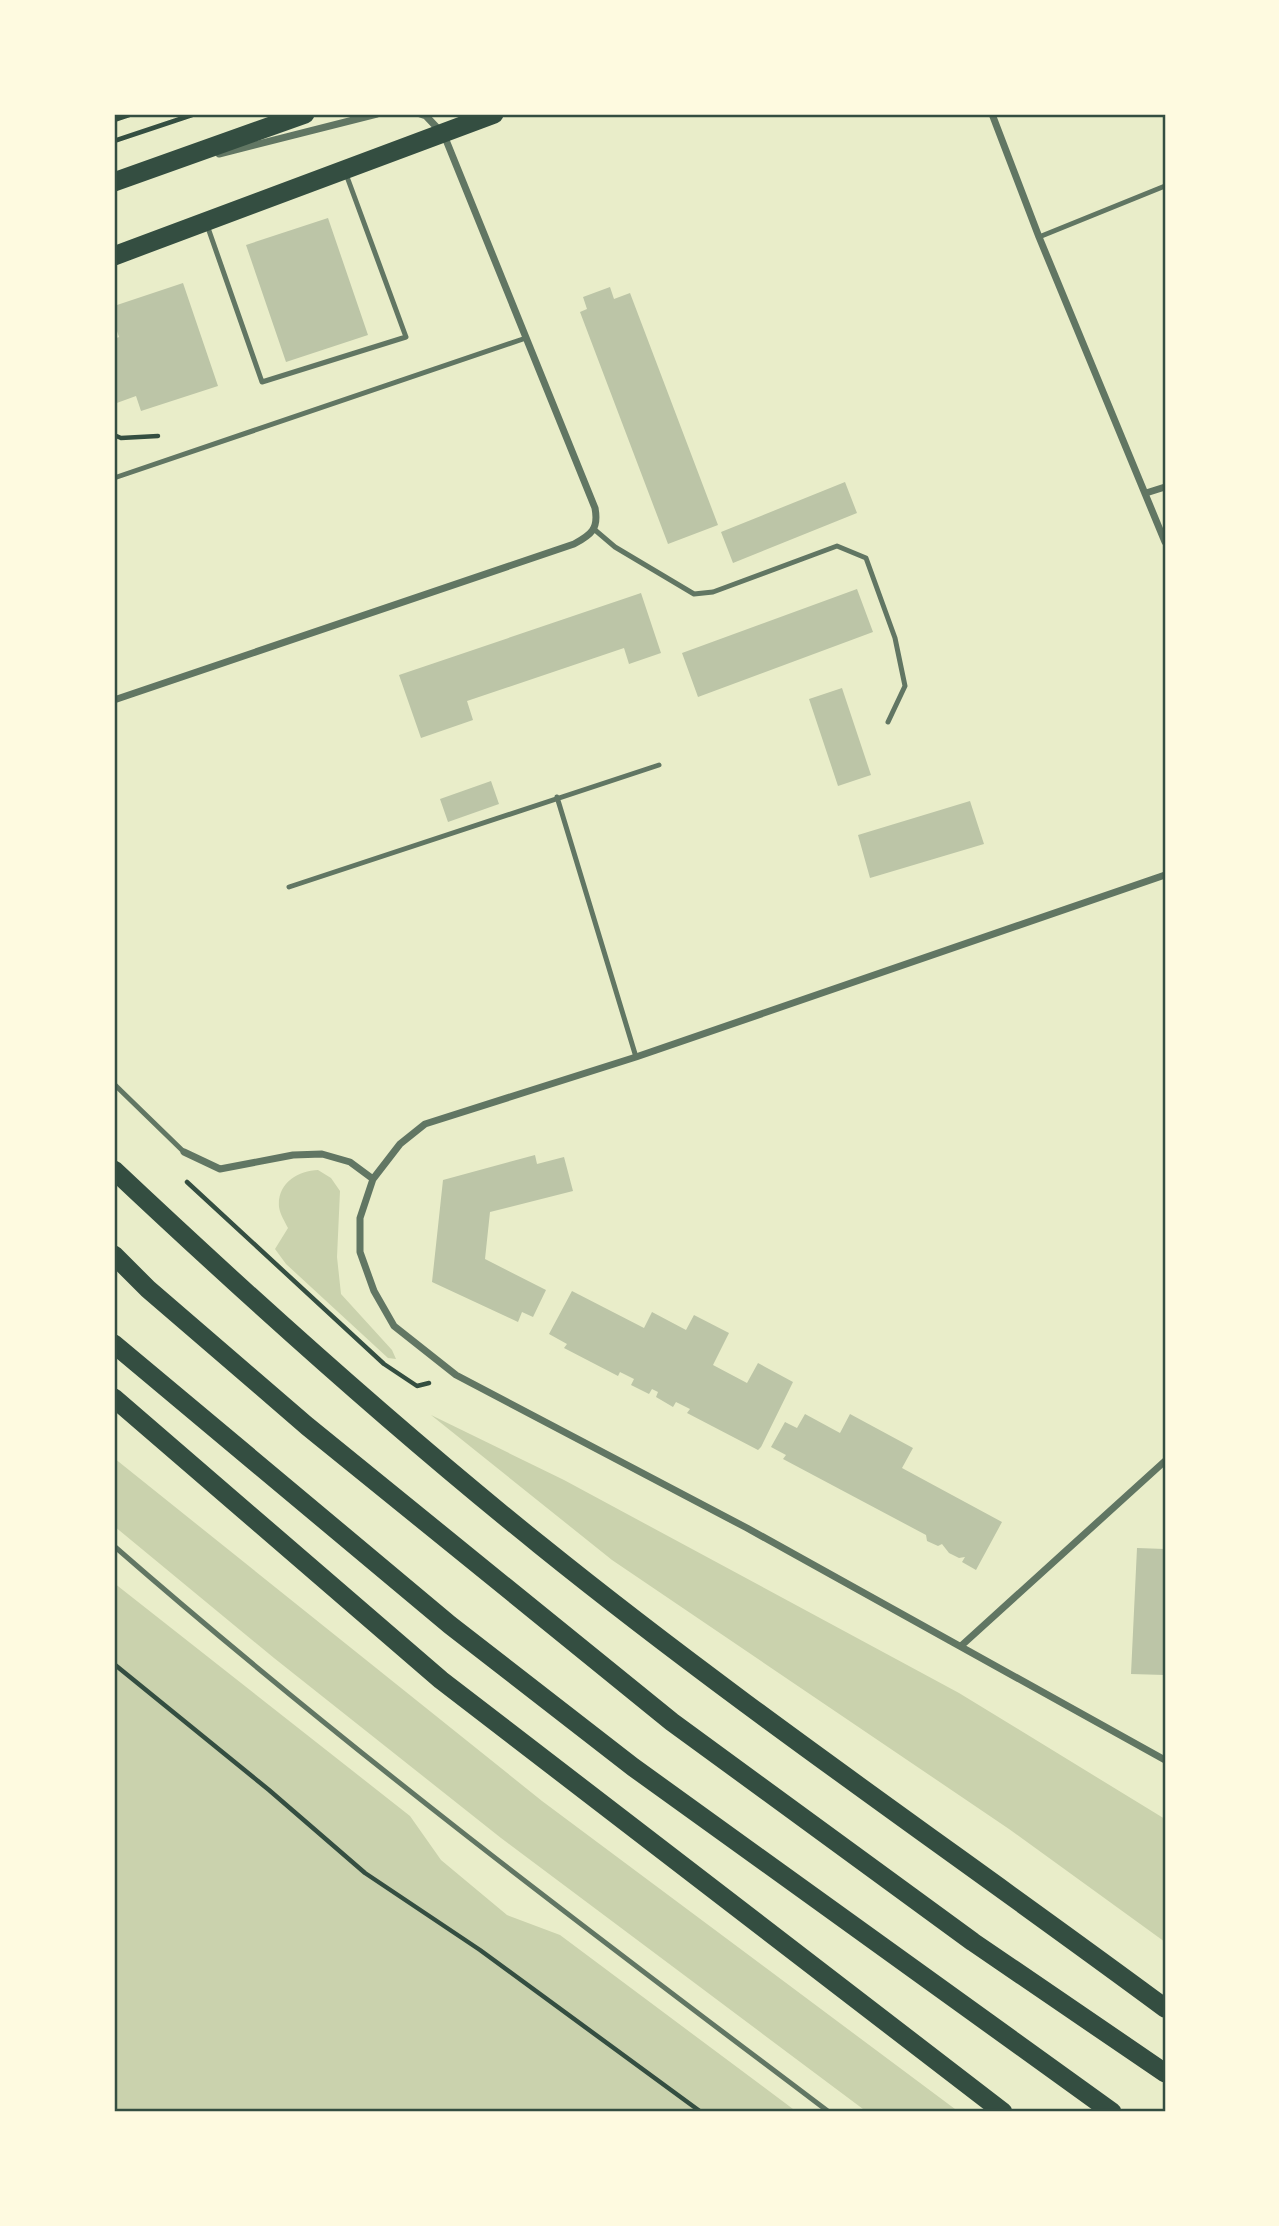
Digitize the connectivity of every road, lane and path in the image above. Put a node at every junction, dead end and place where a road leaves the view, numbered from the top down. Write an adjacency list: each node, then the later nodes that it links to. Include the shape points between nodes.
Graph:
1 (132, 114): 8 (path)
2 (195, 114): 10 (path)
3 (305, 114): 12 (highway)
4 (377, 114): 12 (street)
5 (420, 114): 9 (street)
6 (494, 114): 9 (highway)
7 (992, 114): 15 (street)
8 (114, 120)
9 (444, 135): 11 (highway); 17 (street)
10 (114, 141)
11 (344, 172): 14 (highway); 14 (lane, via 406,337 262,382)
12 (117, 181)
13 (1165, 186): 15 (lane)
14 (206, 222): 16 (highway)
15 (1039, 237): 22 (street)
16 (114, 256)
17 (526, 338): 20 (lane); 23 (street, via 596,508)
18 (121, 438): 19 (path)
19 (114, 439)
20 (114, 478)
21 (1165, 486): 22 (street)
22 (1146, 493): 24 (street)
23 (595, 530): 25 (street, via 574,544); 26 (lane, via 694,594 713,592 837,546 866,558 895,638 905,686)
24 (1165, 542)
25 (114, 700)
26 (888, 722)
27 (659, 765): 28 (lane)
28 (557, 797): 30 (lane); 31 (lane)
29 (1165, 875): 31 (street)
30 (289, 887)
31 (636, 1058): 36 (street, via 425,1124 400,1144)
32 (114, 1084): 33 (lane)
33 (184, 1152): 36 (street, via 220,1169 293,1154 322,1154 350,1162)
34 (114, 1170): 46 (highway, via 354,1388 541,1546)
35 (182, 1175): 39 (path, via 196,1193 384,1364 417,1386)
36 (373, 1179): 39 (street, via 360,1218 360,1252 374,1291 394,1326)
37 (114, 1255): 47 (highway, via 307,1426 672,1722 973,1942)
38 (114, 1344): 51 (highway, via 450,1625 633,1767)
39 (456, 1375): 43 (street)
40 (114, 1398): 50 (highway, via 441,1681)
41 (1165, 1461): 43 (street)
42 (114, 1546): 49 (lane, via 212,1631 553,1904)
43 (961, 1646): 45 (street)
44 (114, 1664): 48 (path, via 365,1873 480,1950)
45 (1165, 1760)
46 (1165, 2008)
47 (1165, 2073)
48 (702, 2112)
49 (829, 2112)
50 (1003, 2112)
51 (1112, 2112)

